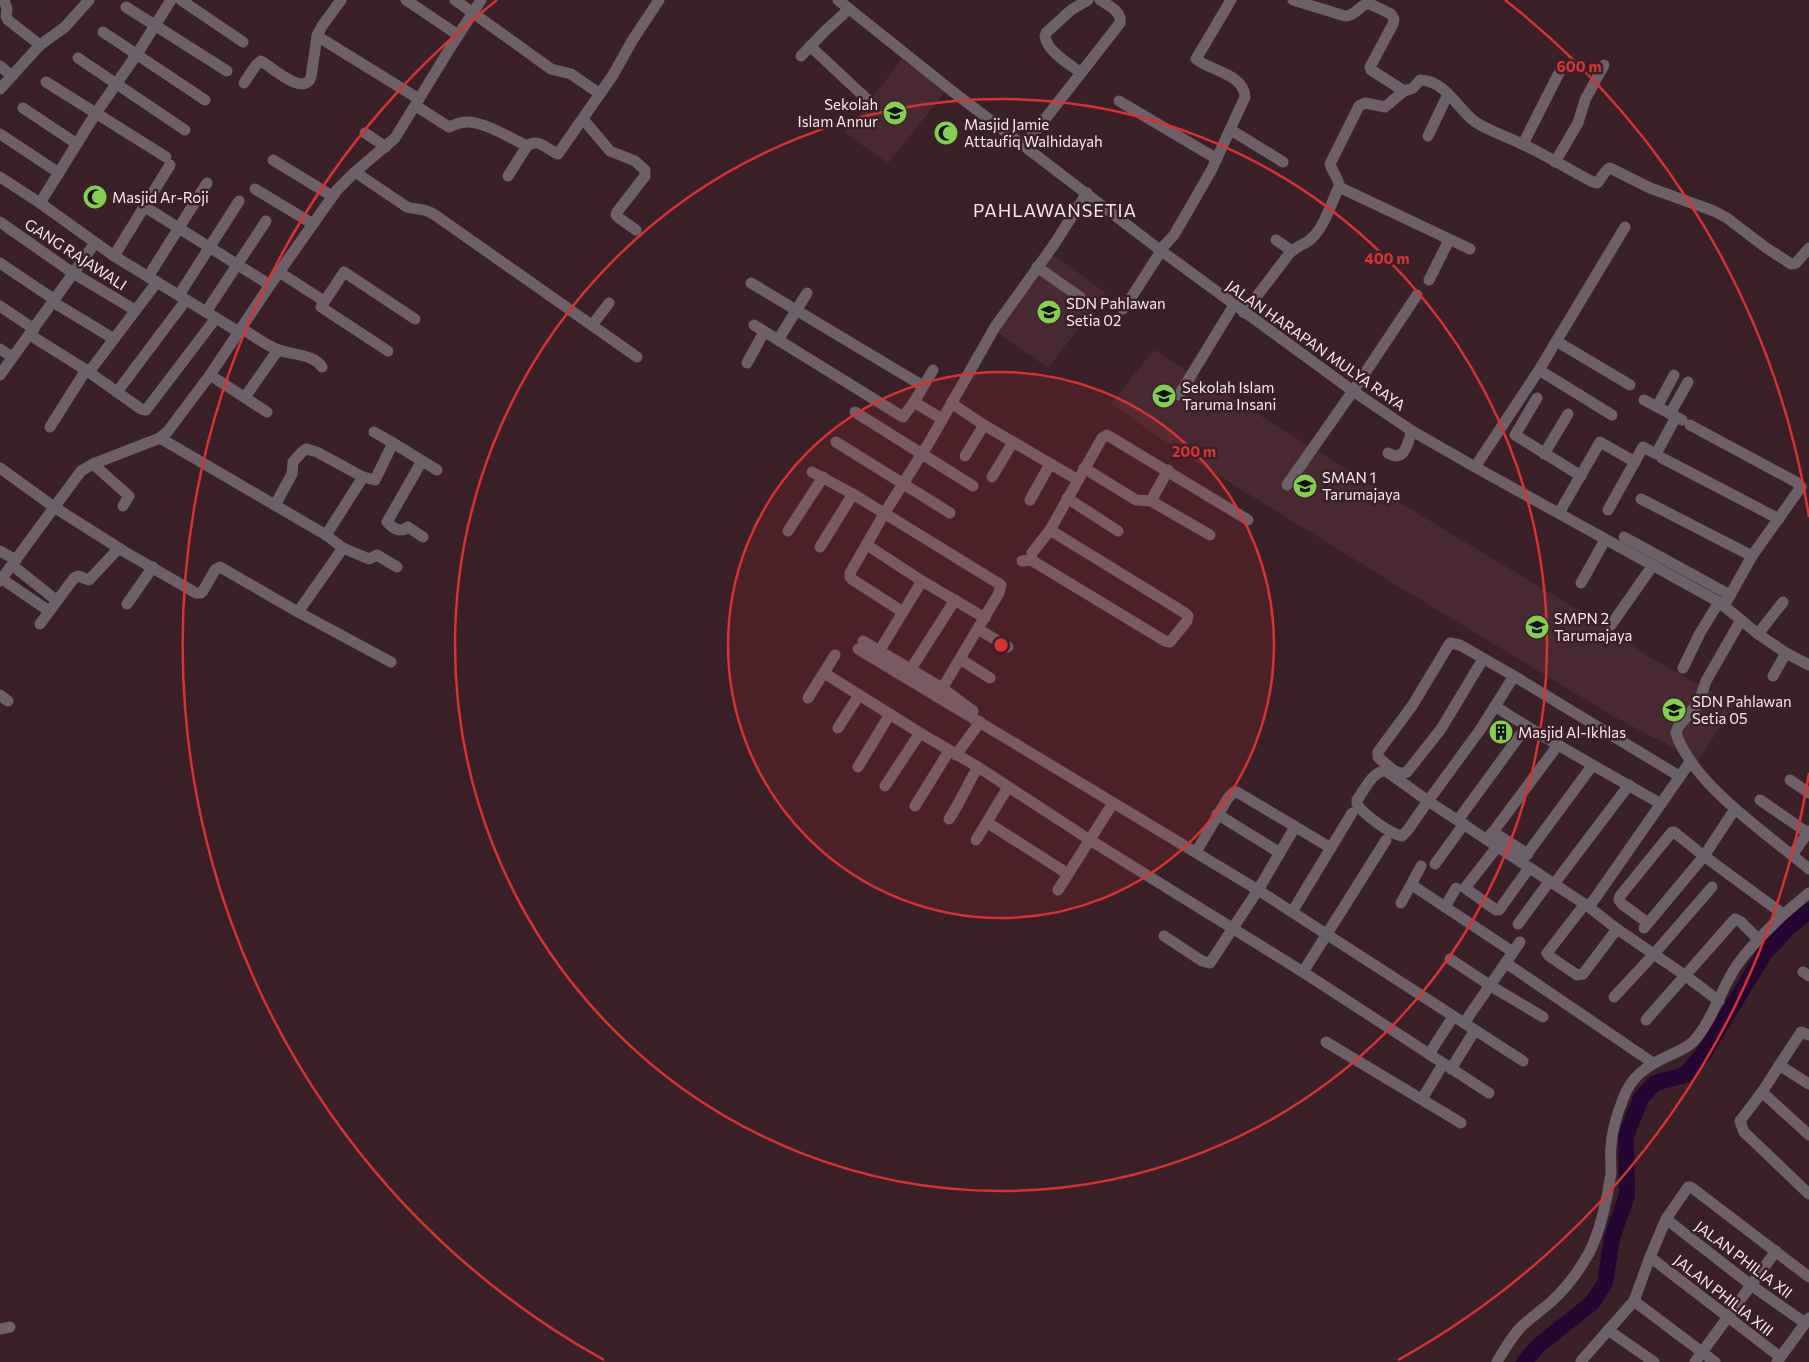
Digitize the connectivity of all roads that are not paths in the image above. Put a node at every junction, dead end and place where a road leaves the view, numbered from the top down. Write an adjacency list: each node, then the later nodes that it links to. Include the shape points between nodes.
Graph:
1 (4, 0): 23 (street, via 8,20)
2 (89, 0): 23 (street, via 65,27)
3 (171, 0): 18 (street)
4 (181, 0): 22 (street)
5 (342, 0): 21 (street)
6 (406, 0): 20 (street)
7 (455, 0): 17 (street)
8 (481, 0): 17 (street)
9 (659, 0): 39 (street)
10 (838, 0): 16 (street, JALAN HARAPAN MULYA RAYA)
11 (1088, 0): 32 (street, via 1071,10 1045,37 1055,53)
12 (1100, 0): 32 (street, via 1118,13 1121,20)
13 (1231, 0): 49 (street, via 1196,59 1238,81 1245,90)
14 (1293, 0): 38 (street, via 1345,16 1352,15 1368,3 1391,14 1393,24 1370,67)
15 (126, 7): 18 (street)
16 (849, 9): 24 (street); 56 (street, JALAN HARAPAN MULYA RAYA)
17 (473, 12): 20 (street); 39 (street, via 551,69 571,74)
18 (155, 26): 25 (street); 31 (street)
19 (103, 32): 25 (street)
20 (458, 35): 43 (street)
21 (317, 36): 35 (street, via 311,77 306,84 297,84 261,61); 43 (street)
22 (243, 42)
23 (40, 45): 33 (street)
24 (810, 46): 26 (street); 44 (street)
25 (137, 54): 36 (street); 41 (street)
26 (801, 56)
27 (78, 58): 36 (street)
28 (1563, 65): 54 (street)
29 (1604, 65): 61 (street, via 1585,100 1578,123)
30 (0, 66): 33 (street)
31 (227, 71)
32 (1080, 72): 56 (street)
33 (12, 76): 37 (street)
34 (46, 82): 46 (street)
35 (244, 83)
36 (116, 84): 46 (street); 48 (street)
37 (0, 89)
38 (1404, 90): 40 (street, via 1413,88 1422,80 1439,86); 68 (street, via 1385,107 1365,103 1359,106 1330,164)
39 (600, 94): 47 (street)
40 (1448, 94): 52 (street); 54 (street, via 1473,120)
41 (205, 100)
42 (1118, 101): 58 (street)
43 (417, 102): 55 (street, via 449,127 458,122 470,122); 57 (street)
44 (870, 102)
45 (23, 108): 53 (street)
46 (96, 113): 53 (street); 73 (street, via 168,161)
47 (583, 119): 55 (street, via 558,154 534,142); 79 (street, via 610,152 635,161 645,170 645,176 616,215)
48 (185, 130)
49 (1231, 130): 58 (street); 60 (street)
50 (365, 132): 57 (street)
51 (0, 134): 63 (street)
52 (1428, 136)
53 (77, 144): 63 (street)
54 (1522, 144): 61 (street)
55 (527, 146): 64 (street)
56 (1024, 146): 69 (street, JALAN HARAPAN MULYA RAYA)
57 (386, 147): 62 (street)
58 (1217, 159): 86 (street, via 1174,235)
59 (273, 160): 70 (street)
60 (1283, 162)
61 (1555, 162): 84 (street, via 1597,183 1610,168 1650,188 1714,211 1791,264 1796,263)
62 (355, 172): 70 (street); 113 (street, via 406,207 428,210)
63 (59, 173): 72 (street)
64 (508, 176)
65 (0, 177): 72 (street)
66 (207, 183): 78 (street)
67 (256, 188): 76 (street)
68 (1339, 188): 81 (street); 87 (street, via 1313,238)
69 (1087, 193): 86 (street, JALAN HARAPAN MULYA RAYA); 91 (street)
70 (332, 196): 76 (street)
71 (239, 201): 83 (street)
72 (40, 203): 82 (street)
73 (145, 207): 78 (street); 88 (street)
74 (266, 221): 90 (street)
75 (0, 222): 93 (street, GANG RAJAWALI)
76 (313, 224): 92 (street)
77 (1625, 227): 120 (street)
78 (179, 228): 83 (street); 94 (street)
79 (636, 230)
80 (1276, 240): 87 (street)
81 (1450, 240): 85 (street); 95 (street)
82 (95, 243): 88 (street); 93 (street)
83 (210, 247): 90 (street); 100 (street)
84 (1809, 248)
85 (1470, 249)
86 (1160, 251): 105 (street, JALAN HARAPAN MULYA RAYA); 108 (street)
87 (1292, 251): 110 (street)
88 (114, 256): 94 (street)
89 (0, 263): 102 (street)
90 (238, 264): 97 (street); 111 (street)
91 (1037, 267): 101 (street); 144 (street, via 995,327)
92 (279, 272): 97 (street); 103 (street)
93 (74, 273): 102 (street); 109 (street, GANG RAJAWALI)
94 (152, 279): 100 (street); 109 (street)
95 (1428, 280)
96 (751, 283): 107 (street)
97 (270, 284): 115 (street)
98 (807, 293): 107 (street)
99 (1417, 294): 137 (street)
100 (182, 297): 111 (street); 138 (street)
101 (1080, 297)
102 (54, 301): 116 (street); 118 (street)
103 (324, 301): 112 (street, via 344,272); 123 (street, via 321,307)
104 (609, 302): 113 (street)
105 (1234, 305): 110 (street, JALAN HARAPAN MULYA RAYA); 139 (street)
106 (0, 306): 116 (street)
107 (797, 309): 119 (street); 136 (street)
108 (1122, 309)
109 (135, 310): 118 (street)
110 (1244, 313): 137 (street, JALAN HARAPAN MULYA RAYA)
111 (211, 315): 115 (street); 138 (street, via 148,409 141,409)
112 (415, 319)
113 (592, 324): 125 (street)
114 (754, 325): 117 (street)
115 (240, 330): 122 (street); 132 (street)
116 (32, 332): 124 (street); 130 (street)
117 (764, 332): 119 (street); 126 (street)
118 (114, 339): 130 (street)
119 (778, 340): 143 (street, via 903,416)
120 (1556, 341): 129 (street); 135 (street)
121 (0, 349): 124 (street)
122 (278, 350): 127 (street, via 307,357); 140 (street)
123 (388, 352)
124 (12, 357): 131 (street)
125 (637, 357)
126 (747, 363)
127 (322, 367)
128 (933, 370): 136 (street)
129 (1539, 370): 149 (street); 169 (street)
130 (87, 371): 138 (street); 153 (street)
131 (0, 375)
132 (210, 375): 140 (street); 156 (street)
133 (1674, 375): 145 (street)
134 (1688, 382): 151 (street)
135 (1630, 385)
136 (923, 386): 143 (street)
137 (1353, 391): 154 (street, JALAN HARAPAN MULYA RAYA); 182 (street)
138 (117, 392)
139 (1178, 395)
140 (245, 397): 146 (street)
141 (1537, 398): 162 (street, via 1515,436)
142 (1644, 400): 145 (street)
143 (914, 402): 150 (street)
144 (952, 403): 150 (street); 152 (street)
145 (1657, 407): 151 (street)
146 (267, 412)
147 (855, 412): 161 (street)
148 (1568, 414): 162 (street)
149 (1612, 415)
150 (942, 419): 161 (street)
151 (1680, 419): 166 (street, via 1656,454 1643,447); 181 (street)
152 (984, 425): 158 (street); 163 (street)
153 (50, 427)
154 (1412, 431): 160 (street, via 1404,453 1398,456); 169 (street, JALAN HARAPAN MULYA RAYA)
155 (374, 432): 159 (street)
156 (160, 438): 167 (street); 189 (street)
157 (836, 442): 180 (street)
158 (1013, 442): 168 (street); 178 (street)
159 (393, 443): 165 (street); 176 (street, via 375,480)
160 (1388, 453)
161 (921, 454): 180 (street); 183 (street)
162 (1544, 454): 175 (street)
163 (965, 456)
164 (1662, 458): 196 (street)
165 (422, 461): 172 (street); 203 (street, via 388,522 403,531 408,527)
166 (1635, 462): 175 (street, via 1600,442); 192 (street)
167 (93, 464): 190 (street, via 129,496); 191 (street, via 81,471)
168 (1050, 464): 179 (street); 187 (street)
169 (1475, 467): 195 (street, JALAN HARAPAN MULYA RAYA)
170 (0, 468): 191 (street)
171 (1084, 468): 173 (street, via 1107,434); 179 (street); 188 (street, via 1136,500)
172 (437, 470)
173 (1168, 470): 188 (street); 197 (street)
174 (812, 472): 177 (street)
175 (1580, 476): 195 (street)
176 (363, 477): 189 (street, via 306,449 293,462 292,474); 201 (street)
177 (823, 477): 184 (street); 199 (street)
178 (992, 477)
179 (1078, 480): 185 (street)
180 (903, 483): 193 (street); 194 (street)
181 (1805, 484): 196 (street)
182 (1288, 485)
183 (974, 486)
184 (853, 494): 194 (street); 207 (street)
185 (1067, 498): 198 (street); 200 (street)
186 (1641, 499): 211 (street)
187 (1030, 500)
188 (1151, 501): 202 (street)
189 (275, 505): 201 (street)
190 (123, 506)
191 (54, 507): 208 (street); 212 (street)
192 (1608, 510)
193 (950, 513)
194 (884, 514): 206 (street); 228 (street, via 1001,585)
195 (1559, 514): 205 (street, JALAN HARAPAN MULYA RAYA)
196 (1779, 519): 211 (street)
197 (1248, 520)
198 (1050, 530): 198 (street, via 1185,612 1187,621 1170,642 1166,641 1026,561)
199 (788, 531)
200 (1118, 531)
201 (326, 535): 209 (street)
202 (1210, 535)
203 (424, 537)
204 (1624, 537): 219 (street)
205 (1605, 540): 213 (street, JALAN HARAPAN MULYA RAYA); 218 (street)
206 (867, 545): 217 (street); 227 (street, via 850,577)
207 (820, 547)
208 (119, 548): 215 (street); 220 (street, via 89,580 78,576 74,578)
209 (343, 548): 214 (street, via 369,559 377,555); 226 (street)
210 (0, 551): 212 (street)
211 (1752, 556): 219 (street)
212 (14, 563): 216 (street); 220 (street)
213 (1653, 565): 224 (street, JALAN HARAPAN MULYA RAYA); 231 (street)
214 (397, 567)
215 (153, 568): 223 (street); 226 (street, via 198,594 220,567)
216 (1, 580): 225 (street)
217 (922, 581): 221 (street); 227 (street)
218 (1581, 583)
219 (1730, 594): 224 (street)
220 (56, 600): 225 (street)
221 (955, 600): 228 (street); 245 (street)
222 (1783, 602): 233 (street)
223 (127, 604)
224 (1722, 604): 229 (street, JALAN HARAPAN MULYA RAYA); 243 (street, via 1700,633)
225 (49, 611): 230 (street)
226 (298, 612): 241 (street)
227 (903, 612): 238 (street)
228 (984, 618): 232 (street)
229 (1741, 620): 233 (street, JALAN HARAPAN MULYA RAYA); 260 (street, via 1706,681 1699,702 1678,727 1677,738)
230 (40, 624)
231 (1610, 625)
232 (978, 629): 235 (street); 240 (street)
233 (1758, 634): 236 (street, JALAN HARAPAN MULYA RAYA)
234 (861, 645): 238 (street)
235 (1008, 648)
236 (1786, 653): 242 (street, JALAN HARAPAN MULYA RAYA); 247 (street)
237 (835, 655): 244 (street)
238 (876, 655): 245 (street)
239 (1483, 658): 239 (street, via 1450,643 1412,706 1378,752 1378,757 1400,774 1407,772 1441,728); 246 (street)
240 (960, 659): 248 (street); 249 (street)
241 (391, 662)
242 (1809, 666)
243 (1683, 668)
244 (824, 673): 250 (street); 251 (street)
245 (907, 674): 249 (street)
246 (1514, 676): 252 (street); 264 (street)
247 (1773, 676)
248 (990, 678)
249 (940, 692): 254 (street)
250 (859, 695): 253 (street); 256 (street)
251 (808, 698)
252 (1495, 706): 255 (street); 270 (street)
253 (890, 714): 257 (street); 262 (street)
254 (976, 719): 259 (street); 272 (street)
255 (1526, 727): 258 (street); 279 (street)
256 (838, 728)
257 (920, 733): 259 (street); 267 (street)
258 (1558, 745): 261 (street); 283 (street)
259 (953, 753): 263 (street); 274 (street)
260 (1690, 762): 264 (street); 291 (street, via 1741,814)
261 (1592, 766): 266 (street); 293 (street)
262 (858, 767)
263 (978, 767): 268 (street); 278 (street)
264 (1679, 776): 273 (street)
265 (1790, 780): 269 (street)
266 (1629, 785): 273 (street); 298 (street)
267 (885, 786)
268 (1008, 787): 280 (street); 285 (street)
269 (1809, 793)
270 (1430, 798): 270 (street, via 1382,771 1375,776 1357,804 1394,834 1402,836); 279 (street)
271 (1760, 800): 282 (street)
272 (1113, 803): 285 (street); 289 (street)
273 (1661, 804): 306 (street)
274 (915, 806)
275 (1352, 813): 288 (street)
276 (1217, 814): 281 (street, via 1237,792); 289 (street); 290 (street)
277 (1731, 815): 292 (street)
278 (949, 818)
279 (1461, 819): 283 (street); 294 (street)
280 (988, 823): 284 (street); 297 (street)
281 (1296, 827): 288 (street); 290 (street)
282 (1808, 832): 291 (street)
283 (1490, 836): 287 (street); 293 (street)
284 (976, 840)
285 (1090, 840): 297 (street); 312 (street)
286 (1386, 840): 313 (street)
287 (1497, 847): 293 (street); 293 (street, via 1465,888 1496,910 1499,910)
288 (1331, 848): 308 (street)
289 (1196, 852): 303 (street)
290 (1280, 853): 303 (street)
291 (1792, 854): 296 (street)
292 (1704, 856): 292 (street, via 1672,832 1620,896 1622,904 1646,925); 309 (street)
293 (1526, 861): 298 (street)
294 (1435, 864)
295 (1421, 866): 299 (street)
296 (1809, 869)
297 (1068, 874): 302 (street)
298 (1551, 883): 306 (street); 310 (street)
299 (1412, 885): 305 (street); 307 (street)
300 (1712, 887): 318 (street)
301 (1456, 888): 307 (street)
302 (1058, 890)
303 (1258, 890): 308 (street); 312 (street)
304 (1809, 893): 309 (street)
305 (1401, 903)
306 (1587, 906): 311 (street); 311 (street, via 1547,953 1549,956 1577,975 1583,974)
307 (1445, 907): 317 (street)
308 (1292, 912): 313 (street)
309 (1783, 914): 315 (street)
310 (1518, 924)
311 (1617, 929): 318 (street)
312 (1233, 930): 314 (street, via 1210,963); 321 (street)
313 (1326, 935): 321 (street); 326 (street)
314 (1164, 936)
315 (1758, 939): 322 (street, via 1735,920); 325 (street, via 1729,979)
316 (1520, 942): 317 (street)
317 (1513, 952): 320 (street)
318 (1654, 954): 322 (street); 324 (street)
319 (1450, 958): 323 (street)
320 (1506, 963): 323 (street); 335 (street)
321 (1303, 972): 333 (street)
322 (1686, 976): 325 (street); 328 (street)
323 (1491, 986): 327 (street); 329 (street)
324 (1614, 997)
325 (1719, 1001): 335 (street, via 1694,1041)
326 (1452, 1017): 329 (street); 333 (street)
327 (1544, 1017)
328 (1646, 1020)
329 (1464, 1023): 330 (street)
330 (1475, 1030): 334 (street); 337 (street)
331 (1805, 1033): 336 (street)
332 (1326, 1042): 341 (street)
333 (1430, 1054): 337 (street)
334 (1523, 1061)
335 (1653, 1063): 356 (street, via 1632,1080 1614,1122 1611,1172 1590,1251 1575,1276 1521,1328)
336 (1779, 1065): 338 (street); 339 (street)
337 (1447, 1067): 340 (street); 341 (street)
338 (1809, 1084)
339 (1762, 1092): 343 (street); 344 (street, via 1740,1121 1744,1132)
340 (1489, 1093)
341 (1422, 1099): 342 (street)
342 (1461, 1122)
343 (1809, 1135)
344 (1809, 1194)
345 (1666, 1219): 346 (street, via 1686,1188 1691,1187); 347 (street); 349 (street, JALAN PHILIA XII)
346 (1776, 1251): 348 (street); 349 (street)
347 (1650, 1256): 350 (street); 351 (street, JALAN PHILIA XIII)
348 (1809, 1277)
349 (1752, 1285): 351 (street); 352 (street, JALAN PHILIA XII)
350 (1634, 1301): 353 (street); 354 (street)
351 (1728, 1317): 354 (street); 355 (street, JALAN PHILIA XIII)
352 (1807, 1320): 355 (street)
353 (1608, 1330): 357 (street); 358 (street)
354 (1698, 1357): 359 (street)
355 (1778, 1360)
356 (1496, 1362)
357 (1581, 1362)
358 (1654, 1362)
359 (1715, 1362)

